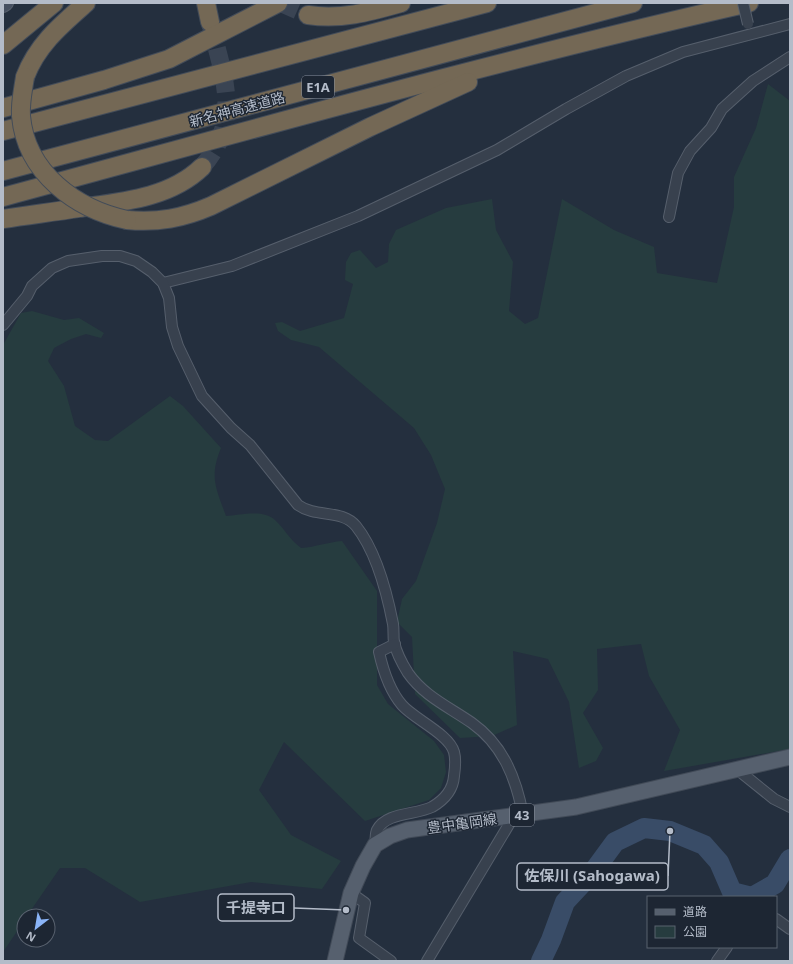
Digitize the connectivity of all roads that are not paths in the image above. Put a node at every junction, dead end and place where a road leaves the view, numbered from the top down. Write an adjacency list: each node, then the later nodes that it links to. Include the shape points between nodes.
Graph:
1 (6, 3): 11 (street)
2 (54, 3): 16 (highway)
3 (86, 3): 17 (highway, bridge, via 53,32 31,63 21,98 25,136 33,155 59,188 75,200 107,216 127,220 147,222 189,215 442,93)
4 (206, 3): 13 (highway)
5 (278, 3): 19 (highway, via 169,59)
6 (401, 3): 12 (highway, via 356,15 324,17)
7 (487, 3): 20 (highway)
8 (634, 3): 22 (highway, 新名神高速道路 / E1A)
9 (743, 3): 15 (street, bridge)
10 (749, 3): 17 (highway)
11 (3, 5)
12 (308, 14)
13 (210, 22)
14 (790, 24): 15 (street)
15 (751, 35): 26 (street, via 683,52 626,76 497,150 358,216 232,266)
16 (3, 45)
17 (536, 55): 23 (highway)
18 (790, 57): 24 (street, via 753,81 722,109 711,128 690,151 678,174)
19 (3, 108)
20 (3, 131)
21 (202, 166): 25 (highway, via 180,184 151,195 110,204)
22 (3, 171)
23 (3, 197)
24 (669, 217)
25 (3, 219)
26 (163, 283): 27 (street, via 136,261 120,256 68,260 40,276); 28 (street, via 170,298 172,327 178,346 202,396 250,445 298,506 315,514 341,516 355,525 365,540 377,566 393,624)
27 (3, 325)
28 (395, 644): 32 (street, via 408,672 432,698 473,723 495,744 506,760 518,789); 33 (street, via 379,652 386,676 402,705 445,739 454,751 454,779 449,794 438,803 383,823 376,831)
29 (790, 757): 30 (main road, 豊中亀岡線 / 43)
30 (738, 770): 31 (street, via 774,799); 32 (main road, 豊中亀岡線 / 43, via 576,807)
31 (790, 807)
32 (519, 815): 33 (main road, 豊中亀岡線 / 43, via 407,830); 40 (street)
33 (375, 845): 34 (main road)
34 (351, 893): 38 (main road); 39 (street, via 365,903 360,938)
35 (777, 920): 36 (street)
36 (790, 929)
37 (726, 948): 41 (street)
38 (335, 961)
39 (391, 961)
40 (427, 961)
41 (717, 961)

